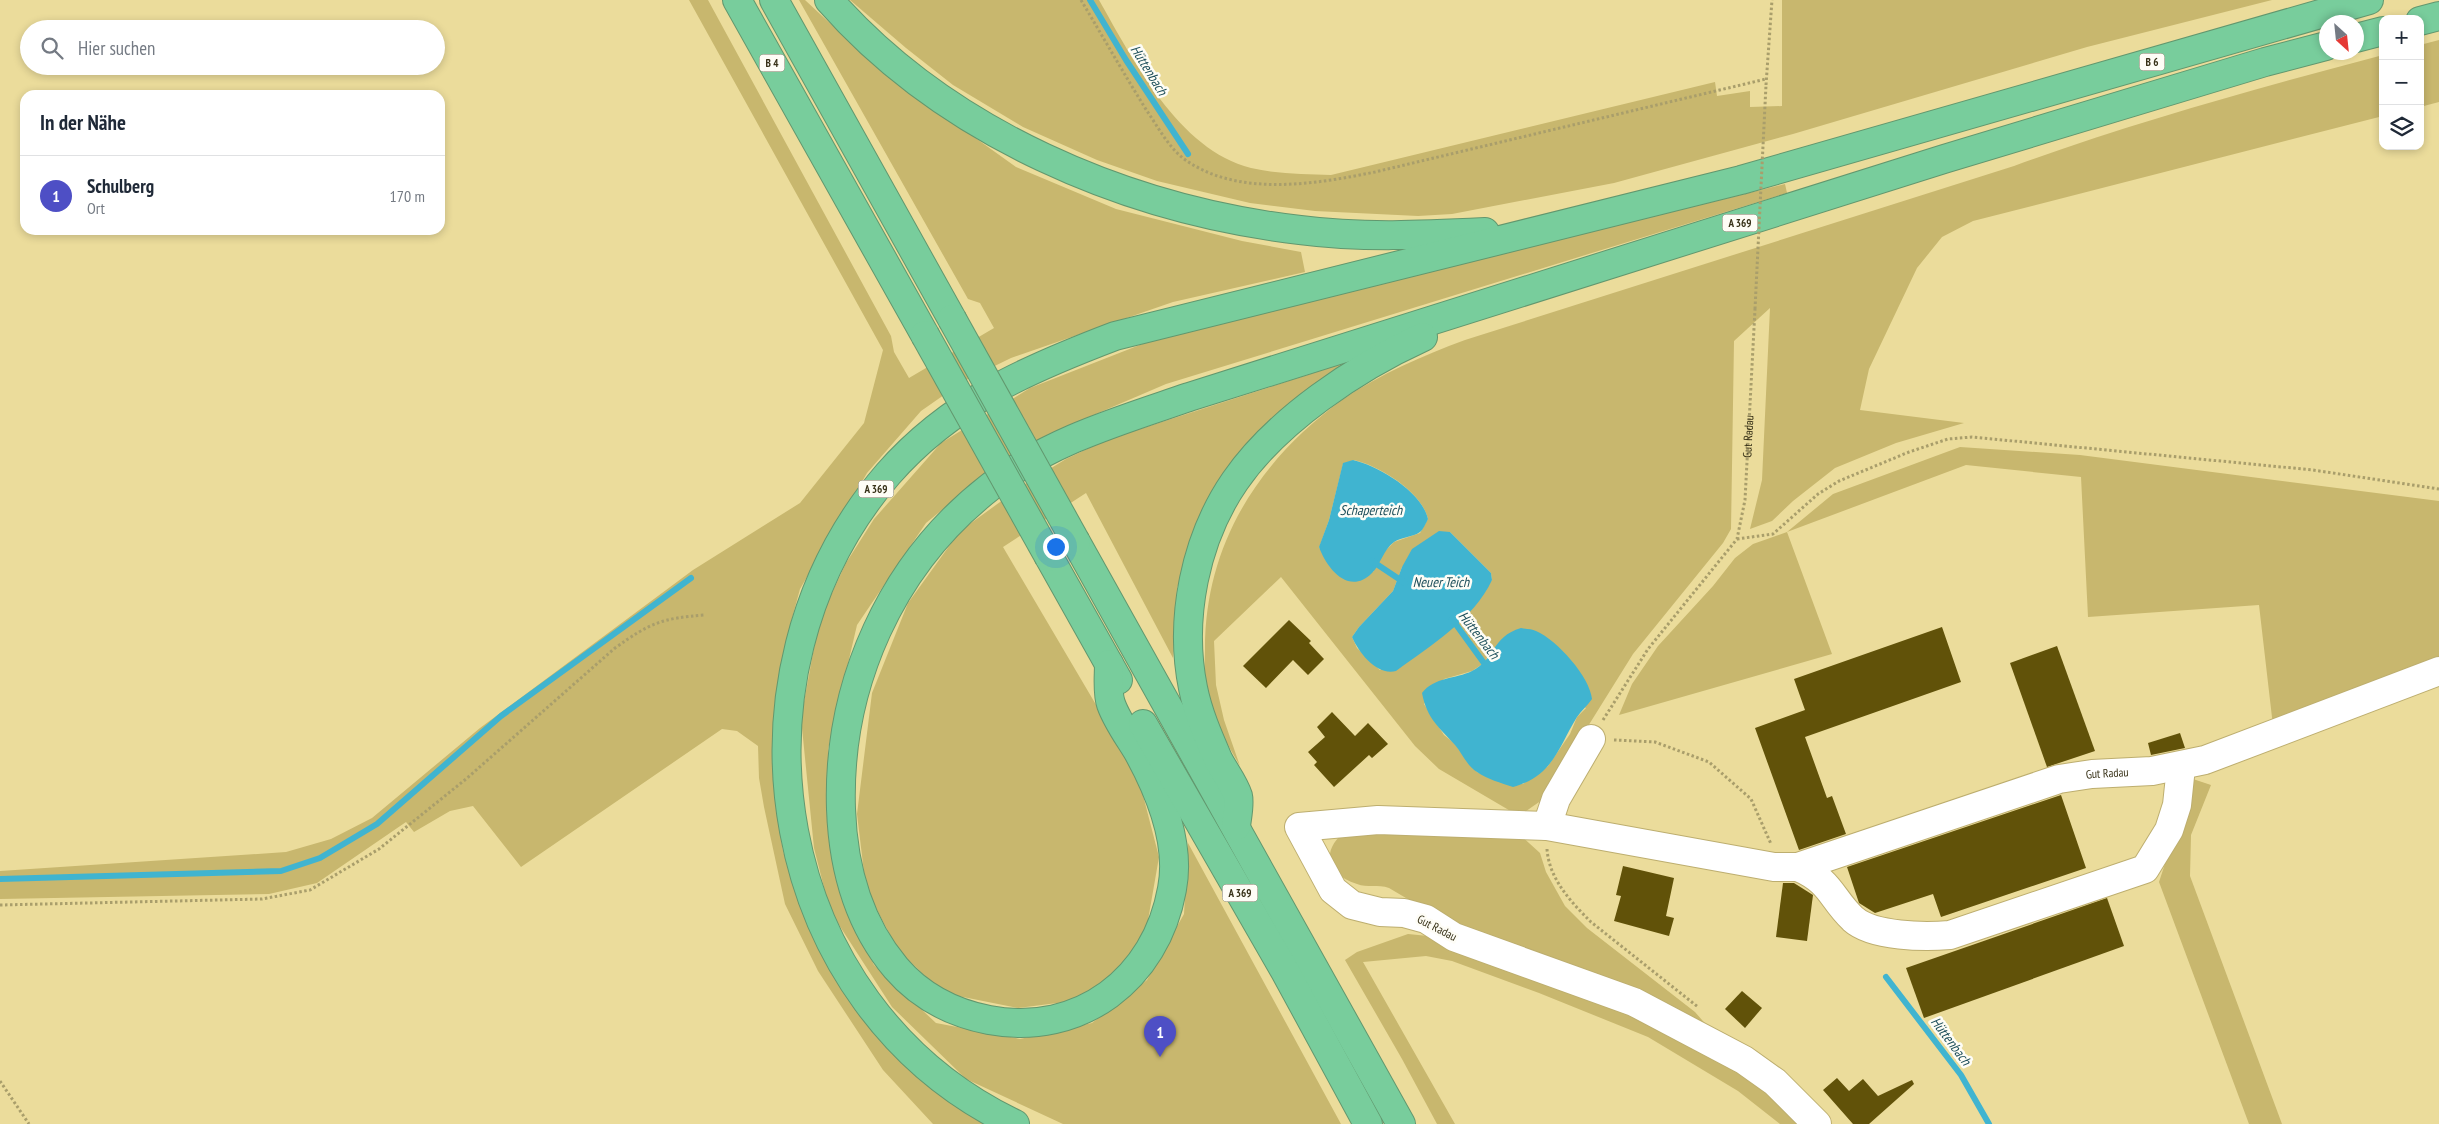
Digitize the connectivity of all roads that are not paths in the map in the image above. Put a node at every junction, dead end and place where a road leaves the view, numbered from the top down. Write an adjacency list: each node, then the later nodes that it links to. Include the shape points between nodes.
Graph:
1 (737, 0): 12 (highway, B 4)
2 (774, 0): 10 (highway, B 4)
3 (829, 0): 13 (highway, via 875,45 959,110 1047,160 1147,198 1246,223 1302,231 1414,235)
4 (2369, 0): 11 (highway, B 6)
5 (2439, 16): 6 (highway)
6 (2424, 20)
7 (2379, 32): 8 (highway)
8 (2364, 36)
9 (2319, 48): 14 (highway, A 369, via 1944,159)
10 (837, 112): 19 (highway, A 369, bridge)
11 (1936, 124): 13 (highway, A 369, via 1741,180)
12 (808, 126): 15 (highway, A 369, bridge)
13 (1556, 228): 22 (highway, A 369, via 1115,336 1052,360 978,397 938,425 889,473 855,516 828,563 808,612 791,685 785,751 788,795 800,859 820,918 840,958 872,1007 924,1063 964,1094)
14 (1536, 286): 15 (highway, via 1084,433 1052,448 993,485 964,508 931,542 888,606 874,634 854,691 842,745 842,826 854,891 876,942 913,985 960,1014 1015,1024 1042,1023 1086,1010 1121,985 1150,949 1160,929 1173,888 1172,845 1157,791 1110,702); 19 (highway, A 369, via 1400,347 1328,392 1255,456 1221,504 1199,559 1188,620 1188,655 1200,717 1238,797)
15 (1109, 664): 23 (highway, A 369, via 1286,973)
16 (2439, 671): 18 (street, Gut Radau)
17 (1591, 739): 20 (street, via 1556,798)
18 (2181, 767): 21 (street, Gut Radau, via 2058,779); 21 (street, via 2177,805 2169,830 2145,869 1950,935 1920,937 1873,928 1854,920 1814,874)
19 (1236, 826): 24 (highway, A 369)
20 (1547, 826): 21 (street, Gut Radau); 25 (street, Gut Radau, via 1378,820 1299,827 1333,890 1352,906 1426,919 1454,937 1634,1002 1744,1060 1775,1082)
21 (1786, 867)
22 (1015, 1124)
23 (1368, 1124)
24 (1401, 1124)
25 (1817, 1124)

